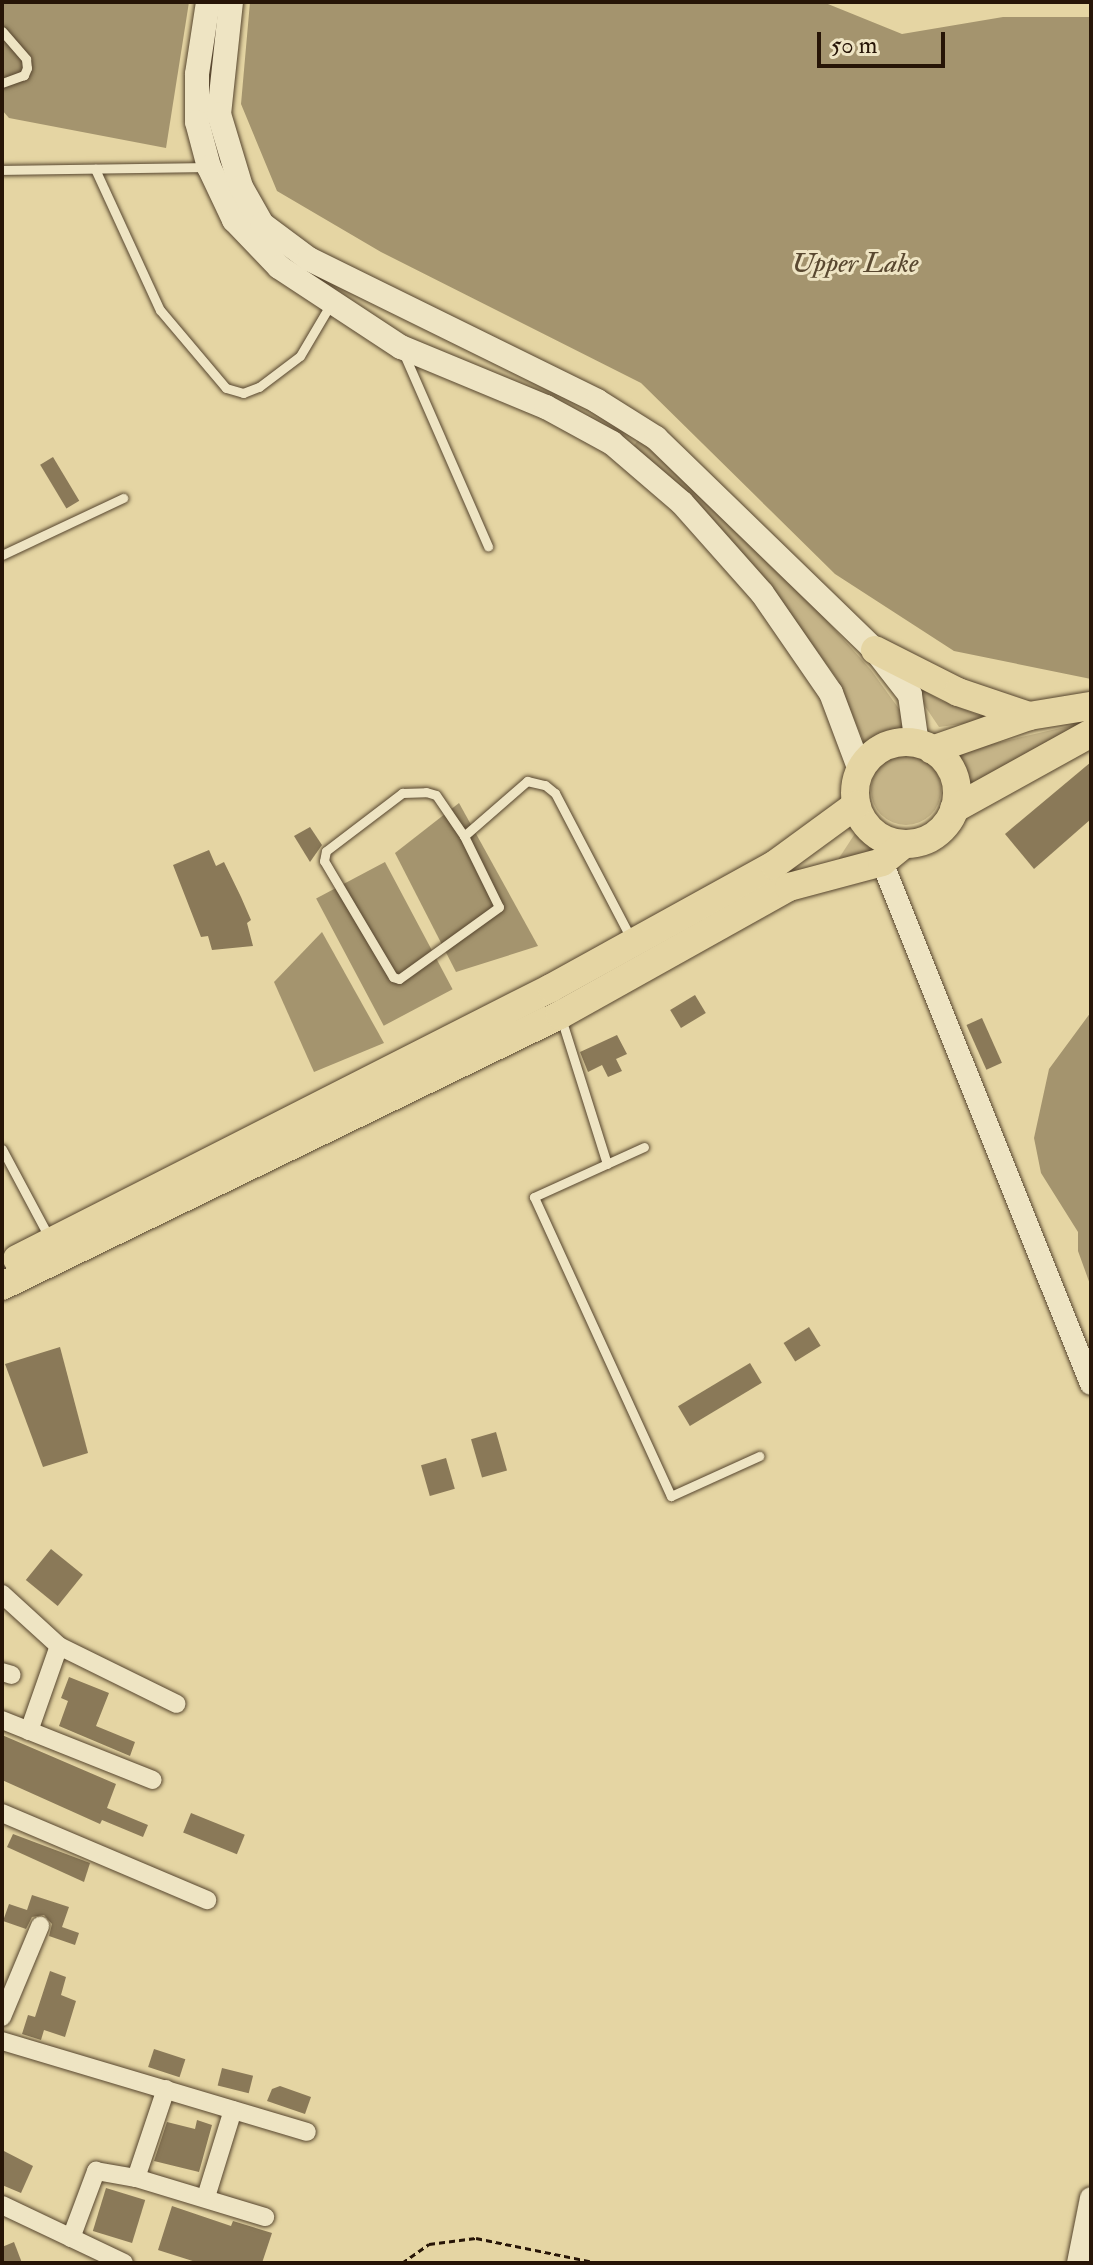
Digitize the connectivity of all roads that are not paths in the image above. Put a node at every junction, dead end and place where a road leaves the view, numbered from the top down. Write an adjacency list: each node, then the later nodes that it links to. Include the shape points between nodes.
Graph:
1 (208, 2): 5 (main road, via 197,74 197,122)
2 (231, 2): 13 (main road, via 219,72 219,114 241,187 262,224 309,259 597,401 656,438)
3 (2, 31): 4 (lane, via 26,59 27,68 24,75)
4 (2, 83)
5 (209, 167): 6 (lane); 8 (main road, via 234,220 279,267)
6 (95, 169): 7 (lane); 8 (lane, via 160,310 226,388 243,393 259,387 300,356)
7 (2, 170)
8 (332, 302): 9 (main road)
9 (401, 347): 11 (lane); 18 (main road, via 546,407 612,443 682,503 762,593 831,693)
10 (123, 498): 12 (lane)
11 (488, 546)
12 (2, 555)
13 (875, 650): 15 (main road, via 958,692); 17 (main road, via 910,695)
14 (1091, 706): 15 (main road)
15 (1029, 716): 17 (main road)
16 (1091, 733): 20 (main road)
17 (924, 747): 18 (main road, via 884,747); 20 (main road, via 953,775)
18 (860, 770): 19 (main road)
19 (856, 805): 22 (main road); 23 (main road, via 774,865)
20 (954, 809): 22 (main road, via 935,835)
21 (464, 836): 21 (lane, via 497,901 497,913 405,978 393,977 324,868 326,851 402,793 436,795); 23 (lane, via 527,781 545,785 555,793)
22 (893, 853): 24 (main road, via 789,887); 31 (street)
23 (633, 943): 24 (main road)
24 (556, 1002): 27 (lane); 28 (main road); 30 (main road)
25 (644, 1147): 27 (lane)
26 (2, 1149): 28 (lane)
27 (607, 1164): 32 (lane, via 534,1197 671,1496)
28 (51, 1240): 29 (main road)
29 (2, 1268)
30 (2, 1286)
31 (1091, 1384)
32 (759, 1456)
33 (2, 1594): 34 (street)
34 (59, 1646): 35 (street); 37 (street)
35 (177, 1704)
36 (2, 1720): 37 (street)
37 (29, 1731): 38 (street)
38 (153, 1780)
39 (2, 1813): 40 (street)
40 (207, 1900)
41 (40, 1926): 42 (street)
42 (2, 2017)
43 (2, 2041): 44 (street)
44 (166, 2089): 45 (street); 47 (street)
45 (233, 2110): 46 (street); 48 (street)
46 (307, 2132)
47 (136, 2178): 48 (street); 52 (street, via 96,2171)
48 (206, 2197): 51 (street)
49 (1091, 2198): 54 (street)
50 (2, 2205): 52 (street)
51 (265, 2217)
52 (71, 2238): 53 (street)
53 (124, 2263)
54 (1078, 2263)

